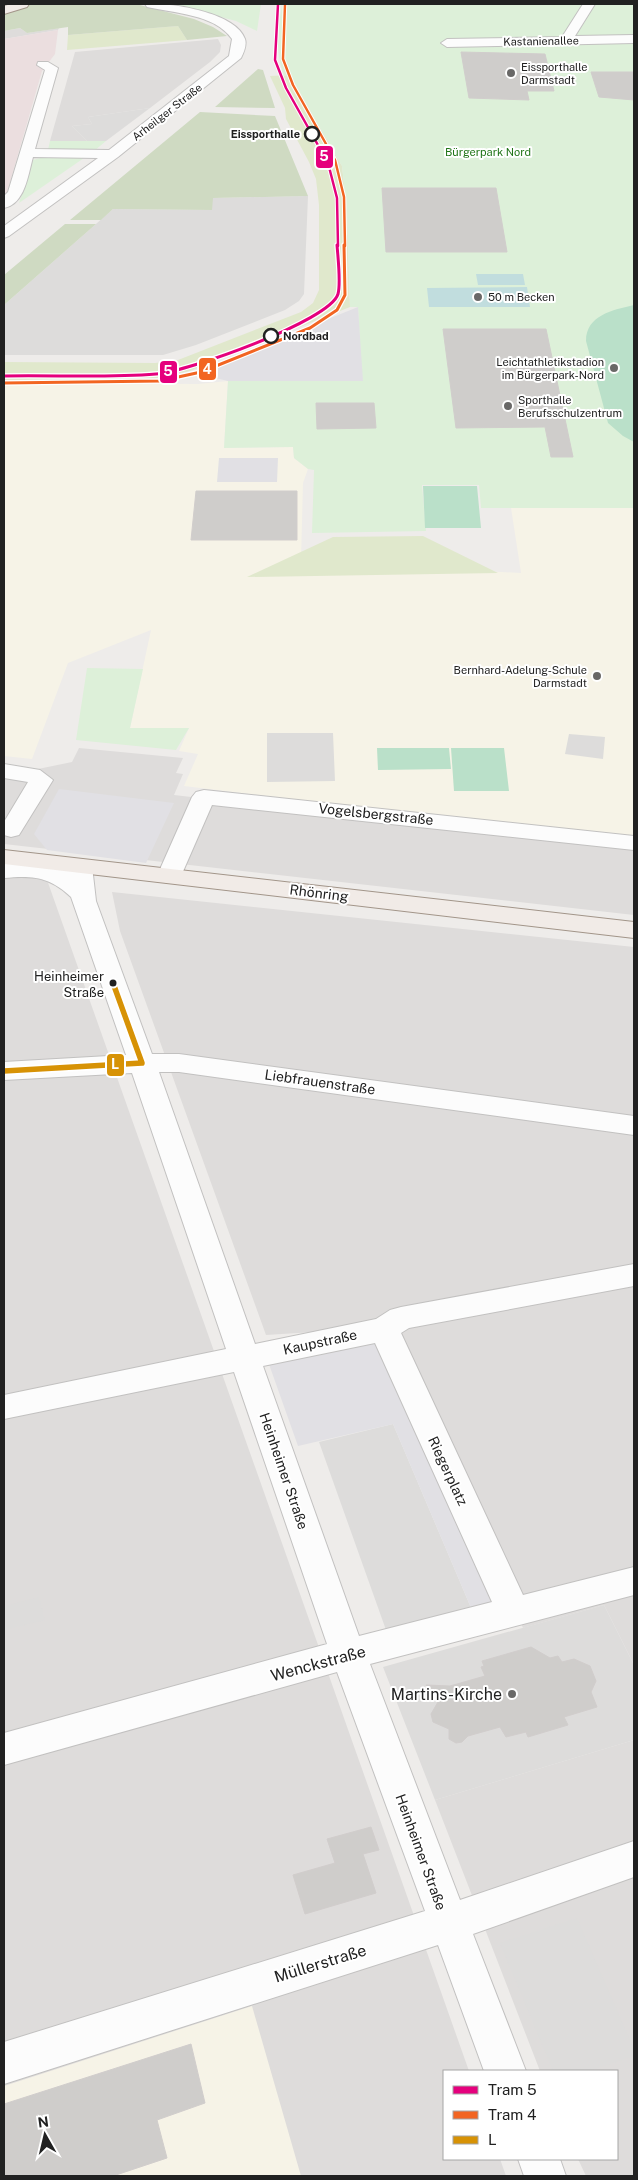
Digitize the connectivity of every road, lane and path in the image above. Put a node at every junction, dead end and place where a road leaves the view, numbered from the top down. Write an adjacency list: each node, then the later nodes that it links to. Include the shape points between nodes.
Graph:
1 (23, 4): 4 (main road)
2 (152, 4): 10 (street, Arheilger Straße, via 214,20 236,35 239,50 229,64)
3 (590, 4): 6 (street)
4 (4, 10)
5 (634, 39): 6 (street, Kastanienallee)
6 (566, 40): 7 (street, Kastanienallee)
7 (447, 44)
8 (43, 65): 9 (street, via 52,68)
9 (28, 153): 10 (street); 11 (street, via 15,193)
10 (113, 154): 12 (street, Arheilger Straße)
11 (4, 204)
12 (4, 233)
13 (4, 771): 14 (street, via 32,775 41,782)
14 (12, 830)
15 (634, 843): 18 (street, Vogelsbergstraße, via 204,797)
16 (8, 866): 17 (main road, Rhönring); 19 (street, via 52,874 70,882)
17 (80, 866): 18 (main road, Rhönring); 19 (street, Heinheimer Straße)
18 (170, 876): 20 (main road, Rhönring)
19 (82, 893): 21 (street, Heinheimer Straße)
20 (634, 930)
21 (142, 1063): 22 (street, Liebfrauenstraße); 23 (street, Liebfrauenstraße, via 179,1063); 26 (street, Heinheimer Straße)
22 (4, 1071)
23 (634, 1125)
24 (634, 1275): 25 (street, Kaupstraße, via 401,1318)
25 (384, 1329): 26 (street, Kaupstraße); 29 (street, Riegerplatz)
26 (244, 1358): 27 (street, Kaupstraße); 30 (street, Heinheimer Straße)
27 (4, 1407)
28 (634, 1581): 29 (street, Wenckstraße)
29 (514, 1613): 30 (street, Wenckstraße)
30 (348, 1654): 31 (street, Wenckstraße); 33 (street, Heinheimer Straße)
31 (4, 1749)
32 (634, 1859): 33 (street, Müllerstraße)
33 (447, 1922): 34 (street, Müllerstraße); 35 (street, Heinheimer Straße)
34 (4, 2063)
35 (505, 2070)
36 (538, 2160): 37 (street)
37 (545, 2176)

